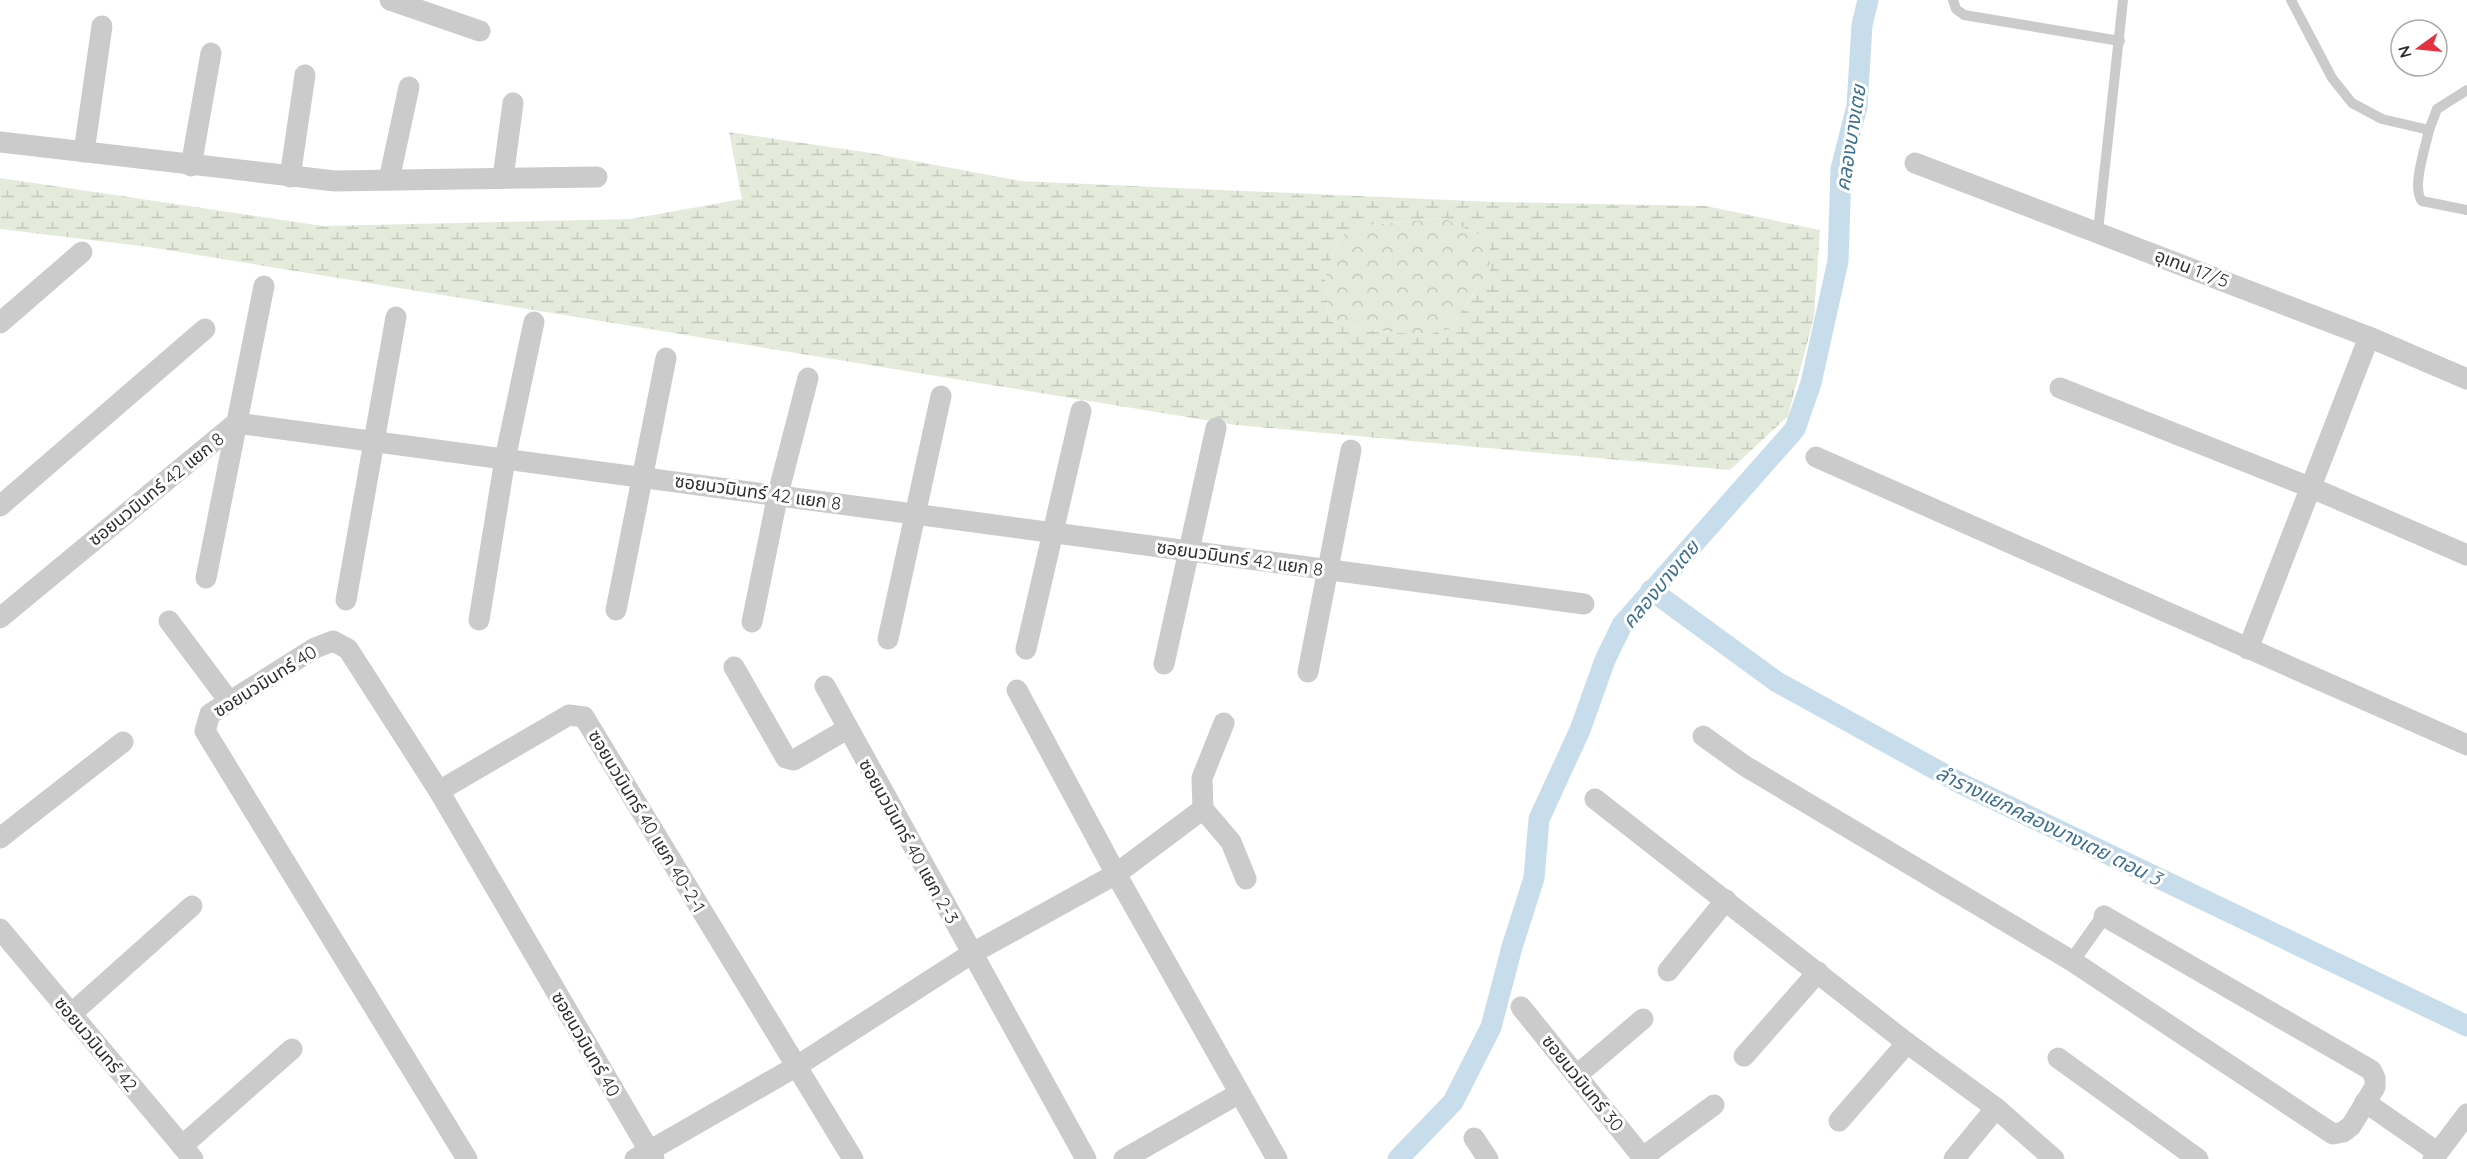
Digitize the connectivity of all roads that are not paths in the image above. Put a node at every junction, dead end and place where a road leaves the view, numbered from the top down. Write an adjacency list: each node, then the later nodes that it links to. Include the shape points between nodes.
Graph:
1 (1953, 0): 7 (lane, via 1964,15)
2 (2122, 0): 7 (lane)
3 (2291, 0): 13 (lane, via 2332,78 2352,103 2382,119)
4 (403, 2): 6 (street)
5 (102, 26): 15 (street)
6 (480, 31)
7 (2120, 41): 23 (lane)
8 (211, 53): 17 (street)
9 (305, 75): 18 (street)
10 (409, 87): 21 (street)
11 (2467, 90): 13 (lane, via 2437,110)
12 (513, 103): 20 (street)
13 (2429, 130): 22 (lane, via 2418,196 2422,201)
14 (0, 142): 15 (street)
15 (84, 152): 17 (street)
16 (1915, 164): 23 (street, อุเทน 17/5)
17 (191, 165): 18 (street)
18 (290, 177): 21 (street)
19 (597, 177): 20 (street)
20 (503, 178): 21 (street)
21 (388, 180)
22 (2467, 210)
23 (2098, 231): 30 (street, อุเทน 17/5)
24 (82, 252): 28 (street)
25 (264, 286): 37 (street)
26 (396, 317): 39 (street)
27 (534, 322): 42 (street)
28 (0, 323)
29 (206, 329): 46 (street)
30 (2369, 337): 33 (street, อุเทน 17/5); 44 (street)
31 (666, 358): 43 (street)
32 (808, 378): 45 (street)
33 (2467, 379)
34 (2060, 388): 44 (street)
35 (941, 396): 47 (street)
36 (1081, 411): 48 (street)
37 (236, 423): 39 (street, ซอยนวมินทร์ 42 แยก 8); 52 (street); 56 (street, ซอยนวมินทร์ 42 แยก 8)
38 (1216, 428): 49 (street)
39 (372, 441): 42 (street, ซอยนวมินทร์ 42 แยก 8); 53 (street)
40 (1351, 450): 51 (street)
41 (1816, 457): 62 (street)
42 (505, 459): 43 (street, ซอยนวมินทร์ 42 แยก 8); 57 (street)
43 (643, 477): 45 (street, ซอยนวมินทร์ 42 แยก 8); 55 (street)
44 (2312, 488): 50 (street); 62 (street)
45 (778, 495): 47 (street, ซอยนวมินทร์ 42 แยก 8); 59 (street)
46 (0, 506)
47 (914, 513): 48 (street, ซอยนวมินทร์ 42 แยก 8); 60 (street)
48 (1053, 532): 49 (street, ซอยนวมินทร์ 42 แยก 8); 61 (street)
49 (1188, 551): 51 (street, ซอยนวมินทร์ 42 แยก 8); 63 (street)
50 (2467, 555)
51 (1326, 571): 54 (street, ซอยนวมินทร์ 42 แยก 8); 65 (street)
52 (206, 578)
53 (346, 600)
54 (1584, 604)
55 (616, 610)
56 (0, 618)
57 (479, 620)
58 (169, 621): 68 (street)
59 (752, 622)
60 (888, 639)
61 (1026, 649)
62 (2248, 649): 73 (street)
63 (1164, 664)
64 (734, 667): 70 (street, via 786,758 794,760)
65 (1308, 672)
66 (825, 686): 70 (street, ซอยนวมินทร์ 40 แยก 2-3)
67 (1017, 690): 78 (street)
68 (229, 701): 74 (street, ซอยนวมินทร์ 40, via 333,641 348,649); 108 (street, ซอยนวมินทร์ 40, via 210,714 205,731)
69 (1224, 723): 76 (street, via 1202,778)
70 (847, 729): 84 (street, ซอยนวมินทร์ 40 แยก 2-3)
71 (1703, 736): 85 (street, via 1745,766)
72 (123, 742): 77 (street)
73 (2467, 745)
74 (439, 791): 95 (street, ซอยนวมินทร์ 40 แยก 40-2-1, via 569,715 584,717); 106 (street, ซอยนวมินทร์ 40)
75 (1595, 799): 80 (street)
76 (1203, 809): 78 (street); 79 (street, via 1231,842)
77 (0, 838)
78 (1116, 874): 84 (street); 97 (street)
79 (1246, 879)
80 (1726, 900): 86 (street); 87 (street)
81 (192, 906): 89 (street)
82 (2104, 916): 85 (street); 98 (street, via 2370,1070 2375,1088)
83 (0, 929): 89 (street, ซอยนวมินทร์ 42)
84 (972, 954): 95 (street); 110 (street, ซอยนวมินทร์ 40 แยก 2-3)
85 (2072, 960): 98 (street, via 2333,1134 2351,1126)
86 (1668, 971)
87 (1818, 972): 91 (street); 93 (street)
88 (1521, 1007): 96 (street, ซอยนวมินทร์ 30)
89 (71, 1014): 104 (street, ซอยนวมินทร์ 42)
90 (1643, 1019): 96 (street)
91 (1907, 1043): 100 (street); 102 (street)
92 (292, 1049): 104 (street)
93 (1744, 1056)
94 (2058, 1058): 116 (street)
95 (797, 1066): 106 (street); 109 (street)
96 (1577, 1075): 107 (street, ซอยนวมินทร์ 30)
97 (1238, 1094): 111 (street); 112 (street)
98 (2365, 1102): 105 (street)
99 (1714, 1105): 107 (street)
100 (1996, 1108): 114 (street); 115 (street)
101 (2467, 1114): 105 (street)
102 (1839, 1120)
103 (1474, 1138): 113 (street)
104 (187, 1152)
105 (2435, 1155)
106 (646, 1156)
107 (1644, 1158)
108 (467, 1159)
109 (853, 1159)
110 (1086, 1159)
111 (1124, 1159)
112 (1276, 1159)
113 (1488, 1159)
114 (1954, 1159)
115 (2054, 1159)
116 (2198, 1159)

